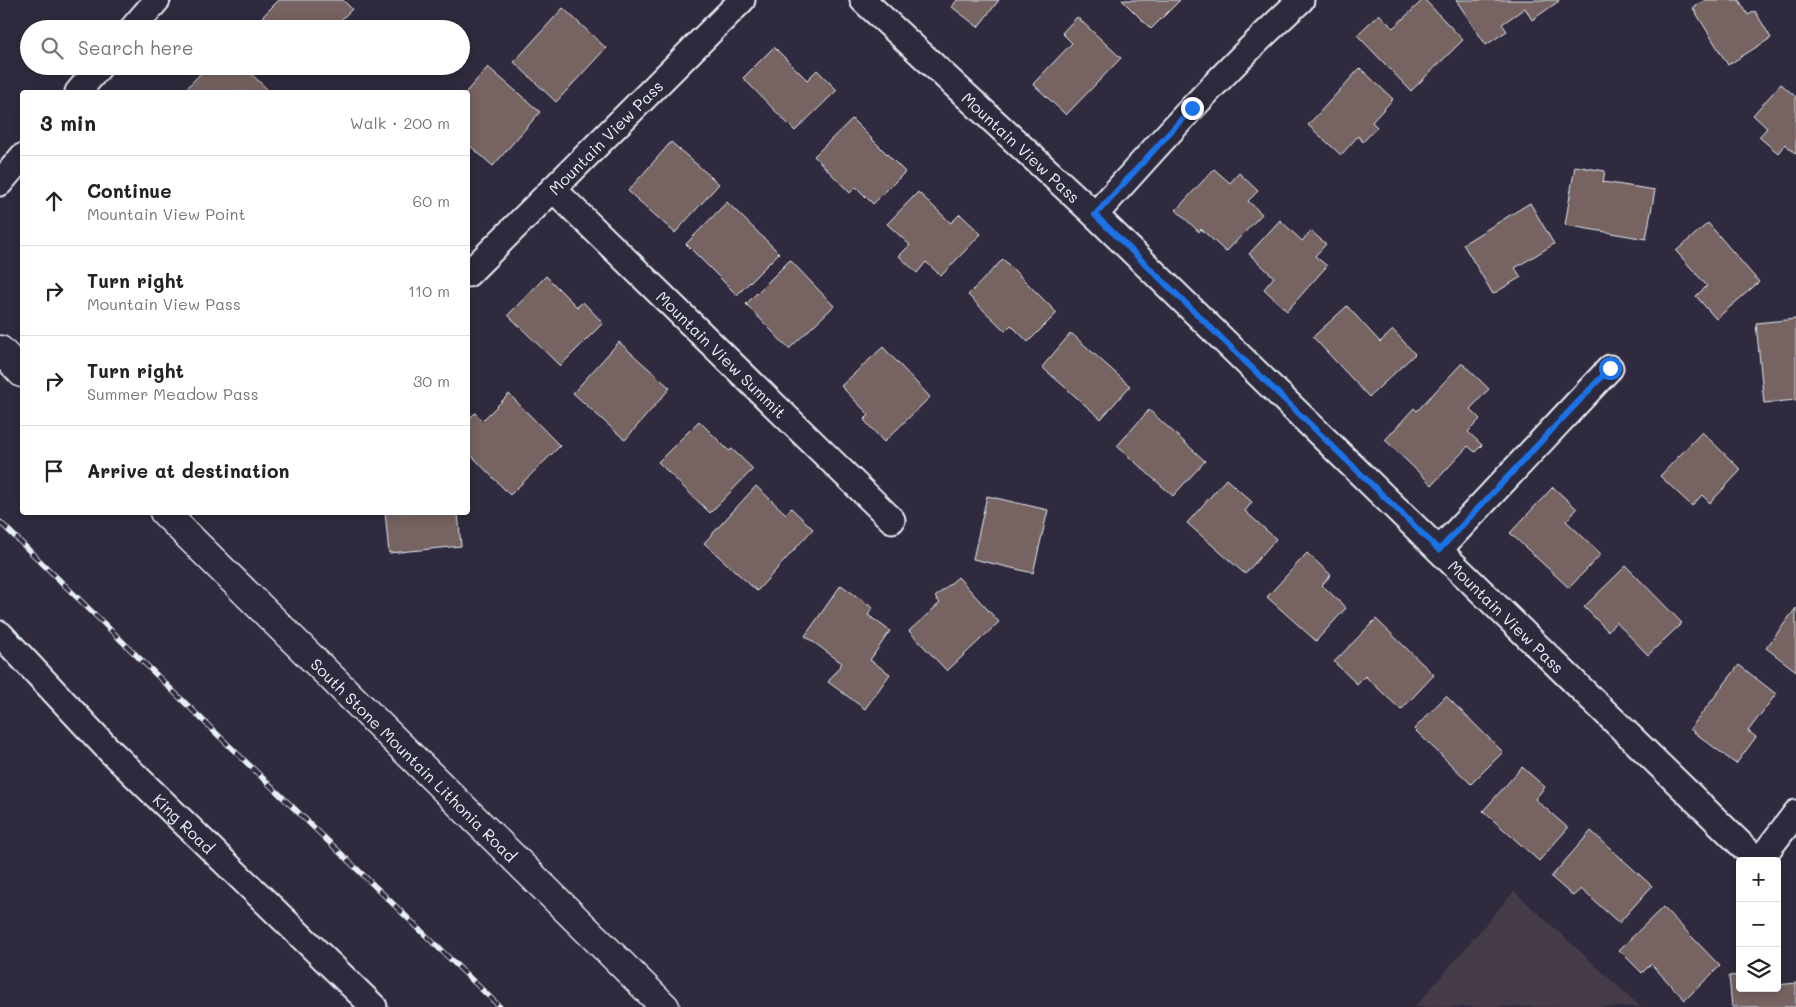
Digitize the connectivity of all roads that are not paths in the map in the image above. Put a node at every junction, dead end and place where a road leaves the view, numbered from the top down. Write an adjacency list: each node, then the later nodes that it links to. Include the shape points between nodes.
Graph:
1 (157, 0): 5 (street)
2 (742, 0): 10 (street, Mountain View Pass)
3 (863, 0): 11 (street, Mountain View Pass)
4 (1301, 0): 11 (street, via 1259,38)
5 (140, 20)
6 (92, 75): 7 (street)
7 (80, 90)
8 (20, 159): 9 (street)
9 (0, 183)
10 (553, 189): 12 (street, Mountain View Pass); 17 (street, Mountain View Summit)
11 (1095, 215): 18 (street, Mountain View Pass)
12 (470, 272)
13 (0, 350): 15 (main road)
14 (1610, 368): 18 (street)
15 (20, 370)
16 (167, 515): 24 (main road, South Stone Mountain Lithonia Road)
17 (892, 520)
18 (1439, 550): 21 (street, Mountain View Pass)
19 (0, 634): 23 (street, King Road, via 107,748)
20 (1796, 813): 22 (street, Mountain View Pass)
21 (1755, 857)
22 (1762, 857)
23 (374, 1007)
24 (665, 1007)

